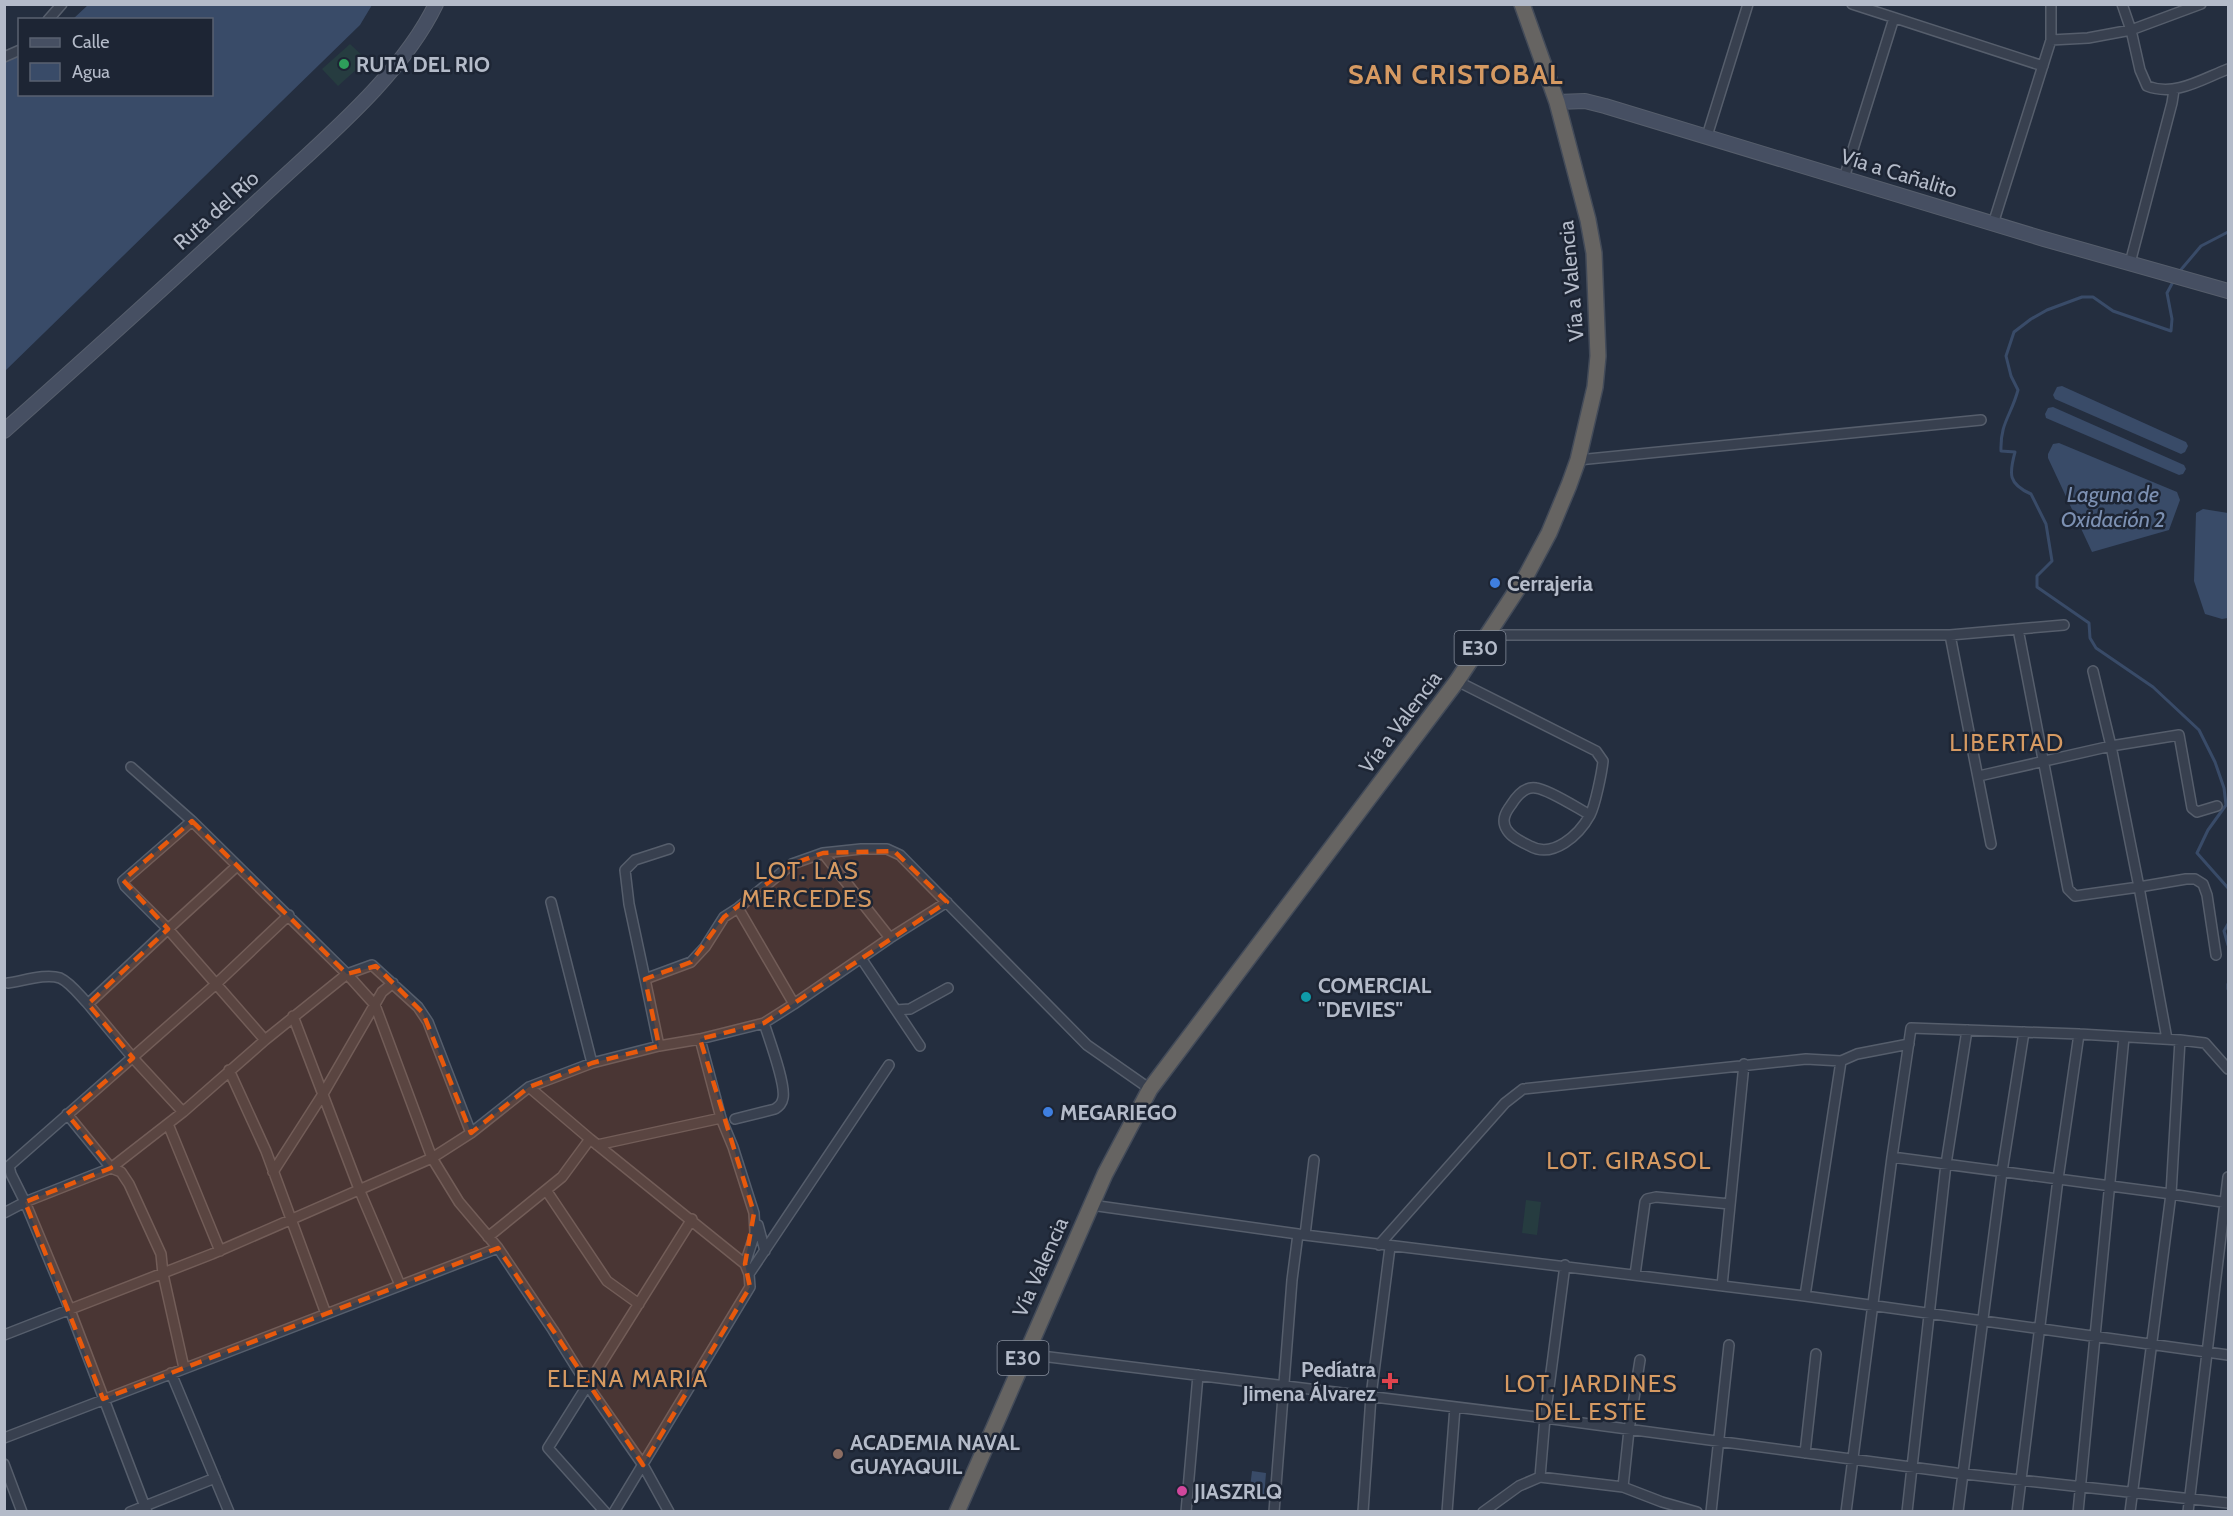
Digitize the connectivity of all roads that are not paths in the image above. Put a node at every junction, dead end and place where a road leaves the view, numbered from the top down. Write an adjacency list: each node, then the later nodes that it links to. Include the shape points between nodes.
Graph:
1 (62, 4): 9 (street)
2 (436, 4): 25 (main road, Ruta del Río, via 392,71 318,144)
3 (1522, 4): 18 (highway, Vía a Valencia / E30)
4 (1748, 4): 19 (street)
5 (1852, 4): 10 (street)
6 (2051, 4): 12 (street)
7 (2122, 4): 11 (street)
8 (2201, 4): 11 (street)
9 (50, 18)
10 (1894, 18): 15 (street); 20 (street)
11 (2132, 30): 12 (street); 17 (street, via 2147,86)
12 (2050, 40): 15 (street)
13 (18, 51): 14 (street)
14 (4, 57)
15 (2043, 66): 21 (street)
16 (2229, 69): 17 (street)
17 (2174, 90): 22 (street)
18 (1557, 102): 19 (main road, Vía a Cañalito, via 1585,101); 26 (highway, Vía a Valencia / E30, via 1594,252 1598,356)
19 (1707, 136): 20 (main road, Vía a Cañalito)
20 (1844, 178): 21 (main road, Vía a Cañalito)
21 (1993, 224): 22 (main road, Vía a Cañalito)
22 (2130, 262): 23 (main road, Vía a Cañalito)
23 (2229, 291)
24 (1981, 420): 26 (street)
25 (4, 431)
26 (1578, 460): 29 (highway, Vía a Valencia / E30, via 1539,554)
27 (2064, 625): 28 (street)
28 (2018, 629): 30 (street); 34 (street)
29 (1488, 635): 30 (street); 32 (highway, Vía a Valencia / E30)
30 (1950, 635): 36 (street)
31 (2093, 671): 33 (street)
32 (1457, 681): 38 (street, via 1596,751 1603,761); 84 (highway, Vía a Valencia / E30)
33 (2111, 747): 34 (street); 37 (street, via 2179,735 2192,808 2197,812); 44 (street)
34 (2044, 762): 36 (street); 44 (street, via 2070,892 2075,896)
35 (131, 767): 39 (street)
36 (1979, 776): 40 (street)
37 (2217, 806)
38 (1590, 815): 38 (street, via 1564,844 1543,850 1511,835 1504,822 1515,798 1536,788)
39 (192, 821): 43 (street); 49 (street, via 123,880)
40 (1991, 844)
41 (669, 849): 54 (street, via 635,860 625,870 628,904)
42 (823, 853): 46 (street, via 894,851); 47 (street, via 784,869); 50 (street)
43 (237, 866): 48 (street); 49 (street)
44 (2139, 887): 51 (street, via 2186,879 2203,885); 71 (street)
45 (551, 902): 78 (street)
46 (947, 902): 50 (street); 84 (street, via 1087,1044)
47 (738, 908): 54 (street, via 724,917 691,962); 60 (street)
48 (289, 915): 53 (street); 57 (street)
49 (168, 929): 57 (street); 59 (street)
50 (890, 938): 52 (street)
51 (2216, 955)
52 (861, 958): 60 (street); 62 (street)
53 (347, 974): 56 (street, via 372,964); 61 (street); 63 (street)
54 (645, 979): 74 (street)
55 (8, 983): 59 (street, via 59,978)
56 (393, 983): 61 (street); 91 (street, via 423,1013)
57 (215, 985): 69 (street); 76 (street)
58 (948, 988): 62 (street, via 910,1009)
59 (88, 1004): 76 (street)
60 (794, 1004): 64 (street)
61 (375, 1005): 85 (street); 94 (street)
62 (896, 1010): 75 (street)
63 (293, 1016): 69 (street); 85 (street)
64 (764, 1023): 70 (street); 89 (street, via 782,1083 783,1100 775,1109)
65 (1967, 1030): 66 (street); 73 (street, via 1911,1028); 96 (street)
66 (2024, 1032): 67 (street); 99 (street)
67 (2079, 1034): 68 (street); 101 (street)
68 (2124, 1037): 71 (street); 102 (street)
69 (265, 1040): 82 (street)
70 (700, 1040): 74 (street); 88 (street)
71 (2168, 1040): 72 (street)
72 (2180, 1040): 81 (street, via 2205,1043); 105 (street)
73 (1909, 1044): 77 (street); 93 (street)
74 (659, 1046): 78 (street)
75 (920, 1046)
76 (133, 1058): 86 (street); 87 (street)
77 (1841, 1061): 79 (street, via 1806,1059); 128 (street)
78 (592, 1063): 83 (street)
79 (1744, 1064): 108 (street); 116 (street, via 1523,1089 1505,1103)
80 (889, 1065): 120 (street)
81 (2229, 1069)
82 (229, 1070): 86 (street); 98 (street)
83 (529, 1088): 91 (street); 92 (street)
84 (1150, 1089): 109 (highway, Vía a Valencia / E30)
85 (323, 1094): 98 (street); 103 (street)
86 (183, 1112): 90 (street)
87 (67, 1114): 97 (street); 106 (street, via 9,1166)
88 (721, 1118): 92 (street); 111 (street)
89 (735, 1119)
90 (168, 1124): 97 (street); 119 (street)
91 (471, 1133): 94 (street)
92 (594, 1142): 104 (street); 113 (street)
93 (1892, 1157): 96 (street); 130 (street)
94 (432, 1158): 103 (street); 115 (street, via 459,1202)
95 (1314, 1160): 114 (street)
96 (1946, 1164): 99 (street); 132 (street)
97 (111, 1168): 106 (street); 123 (street, via 121,1172 129,1184 161,1254)
98 (273, 1172): 112 (street)
99 (2002, 1172): 101 (street); 134 (street)
100 (2229, 1177): 107 (street)
101 (2058, 1179): 102 (street); 135 (street)
102 (2108, 1186): 105 (street); 137 (street)
103 (359, 1189): 112 (street); 126 (street)
104 (546, 1190): 115 (street); 129 (street, via 607,1281)
105 (2171, 1194): 107 (street); 138 (street)
106 (25, 1202): 110 (street); 131 (street)
107 (2227, 1203): 140 (street)
108 (1730, 1204): 125 (street, via 1647,1199); 127 (street)
109 (1091, 1205): 114 (street); 141 (highway, Vía Valencia / E30)
110 (4, 1213)
111 (754, 1213): 120 (street); 121 (street, via 754,1233)
112 (290, 1219): 119 (street); 133 (street)
113 (692, 1219): 121 (street); 129 (street)
114 (1302, 1235): 116 (street); 149 (street, via 1292,1281)
115 (488, 1237): 118 (street)
116 (1379, 1245): 117 (street)
117 (1390, 1247): 122 (street); 150 (street)
118 (498, 1248): 126 (street); 148 (street)
119 (220, 1251): 123 (street)
120 (765, 1251): 124 (street)
121 (745, 1264): 124 (street)
122 (1565, 1265): 125 (street); 153 (street)
123 (163, 1274): 131 (street); 145 (street)
124 (749, 1274): 160 (street, via 750,1287)
125 (1635, 1275): 127 (street)
126 (400, 1285): 133 (street)
127 (1722, 1286): 128 (street)
128 (1805, 1296): 130 (street)
129 (639, 1304): 148 (street)
130 (1874, 1306): 132 (street); 158 (street)
131 (70, 1310): 136 (street); 151 (street)
132 (1929, 1313): 134 (street); 161 (street)
133 (326, 1314): 145 (street)
134 (1983, 1321): 135 (street); 162 (street)
135 (2040, 1329): 137 (street); 165 (street)
136 (4, 1335)
137 (2094, 1336): 138 (street); 167 (street)
138 (2152, 1344): 140 (street); 168 (street)
139 (1730, 1345): 156 (street)
140 (2207, 1352): 143 (street); 169 (street)
141 (1025, 1354): 147 (street); 178 (highway, Vía Valencia / E30)
142 (1816, 1354): 157 (street)
143 (2229, 1356)
144 (1641, 1360): 154 (street)
145 (183, 1368): 146 (street)
146 (171, 1373): 151 (street); 164 (street)
147 (1198, 1375): 149 (street); 179 (street)
148 (588, 1386): 160 (street); 175 (street, via 548,1450)
149 (1285, 1386): 150 (street); 180 (street)
150 (1371, 1396): 152 (street); 181 (street)
151 (103, 1399): 155 (street); 171 (street)
152 (1455, 1407): 153 (street); 182 (street)
153 (1545, 1418): 154 (street); 163 (street)
154 (1629, 1430): 156 (street); 166 (street)
155 (4, 1438)
156 (1718, 1441): 157 (street); 185 (street)
157 (1805, 1453): 158 (street)
158 (1853, 1459): 161 (street); 186 (street)
159 (4, 1464): 172 (street)
160 (643, 1465): 176 (street); 177 (street)
161 (1913, 1467): 162 (street); 187 (street)
162 (1962, 1474): 165 (street); 188 (street)
163 (1540, 1477): 166 (street); 183 (street, via 1519,1486)
164 (215, 1478): 171 (street); 174 (street)
165 (2021, 1481): 167 (street); 189 (street)
166 (1623, 1487): 184 (street)
167 (2080, 1487): 168 (street); 190 (street)
168 (2133, 1493): 169 (street); 191 (street)
169 (2189, 1499): 170 (street); 192 (street)
170 (2229, 1503)
171 (146, 1509): 173 (street)
172 (22, 1512)
173 (130, 1512)
174 (230, 1512)
175 (605, 1512)
176 (614, 1512)
177 (669, 1512)
178 (957, 1512)
179 (1186, 1512)
180 (1274, 1512)
181 (1363, 1512)
182 (1447, 1512)
183 (1483, 1512)
184 (1697, 1512)
185 (1711, 1512)
186 (1846, 1512)
187 (1907, 1512)
188 (1958, 1512)
189 (2017, 1512)
190 (2078, 1512)
191 (2130, 1512)
192 (2188, 1512)

